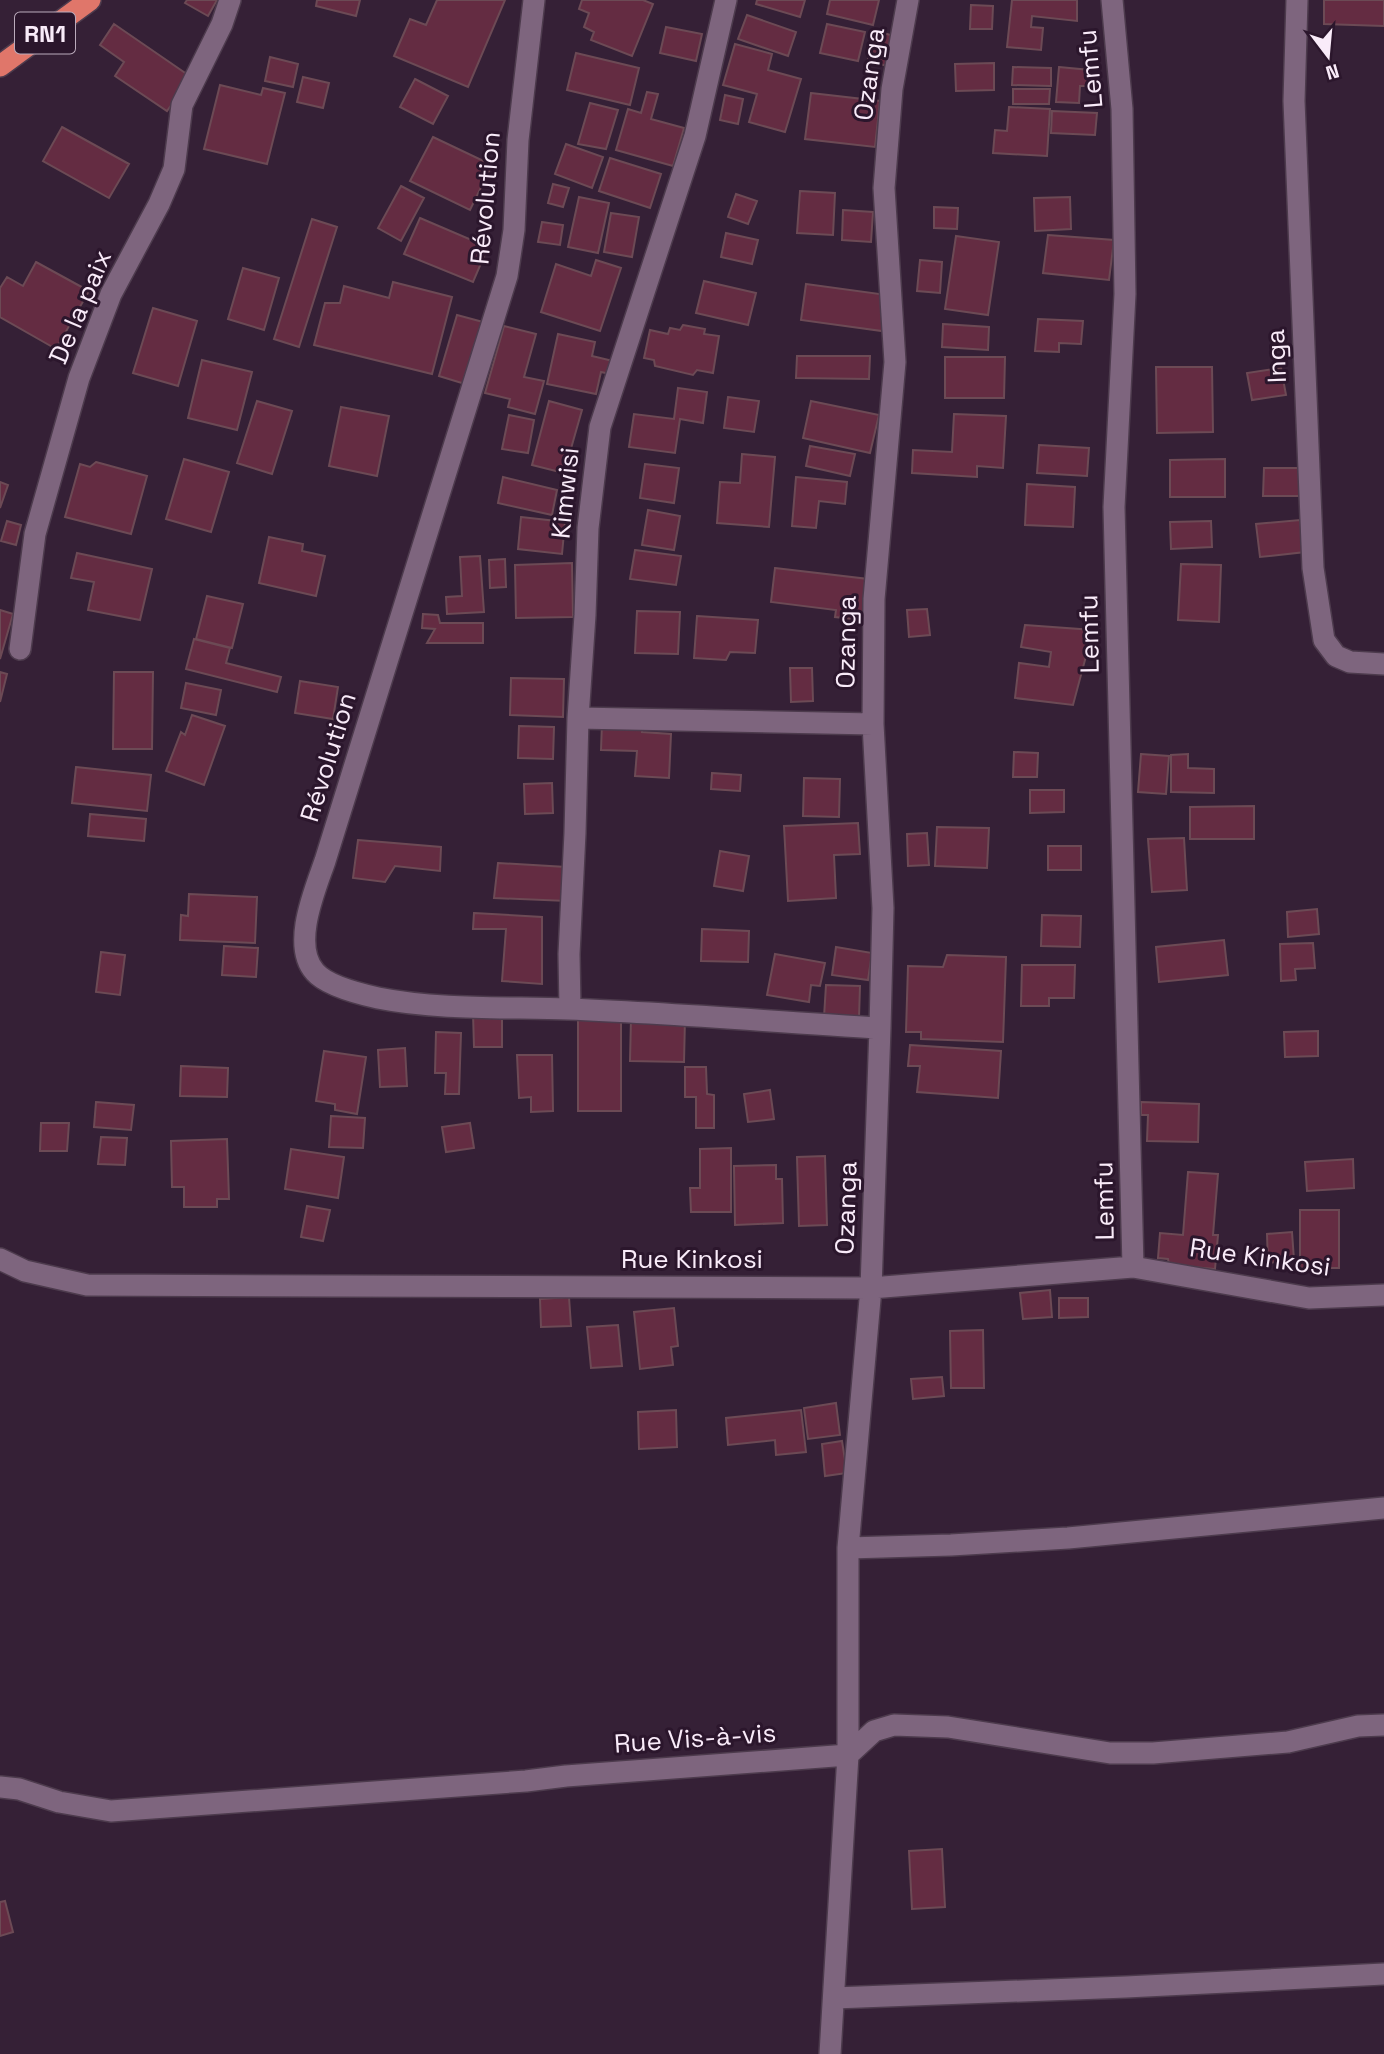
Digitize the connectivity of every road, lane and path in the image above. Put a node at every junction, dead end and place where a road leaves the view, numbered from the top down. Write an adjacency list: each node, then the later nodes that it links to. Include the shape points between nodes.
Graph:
1 (90, 0): 8 (highway, RN1)
2 (230, 0): 9 (street, De la paix, via 182,105 174,169 111,294 79,378 35,534)
3 (534, 0): 13 (street, Révolution, via 507,276 307,914 305,935 307,957 324,981 378,998 454,1006)
4 (726, 0): 11 (street, Kimwisi, via 695,136 600,428 588,528)
5 (908, 0): 12 (street, Ozanga, via 892,89 884,188 895,362 874,599)
6 (1112, 0): 16 (street, Lemfu, via 1122,109 1125,281 1114,506)
7 (1297, 0): 10 (street, Inga, via 1294,101 1313,568 1324,640 1336,656 1350,662)
8 (0, 66)
9 (20, 649)
10 (1384, 664)
11 (578, 718): 12 (street); 13 (street, Kimwisi)
12 (873, 724): 14 (street, Ozanga, via 883,908)
13 (570, 1009): 14 (street, Révolution)
14 (880, 1028): 17 (street, Ozanga)
15 (0, 1259): 17 (street, Rue Kinkosi, via 87,1285)
16 (1133, 1267): 17 (street, Rue Kinkosi); 18 (street, Rue Kinkosi, via 1309,1298)
17 (871, 1288): 20 (street, Ozanga)
18 (1384, 1295)
19 (1384, 1508): 20 (street, via 1068,1538)
20 (848, 1548): 22 (street, Ozanga)
21 (1384, 1725): 22 (street, via 1358,1726 1288,1742 1153,1753 1110,1753 947,1727 894,1725 874,1731)
22 (848, 1755): 23 (street, Rue Vis-à-vis, via 111,1811); 25 (street, Ozanga)
23 (0, 1787)
24 (1384, 1974): 25 (street)
25 (834, 1998): 26 (street, Ozanga)
26 (830, 2054)

